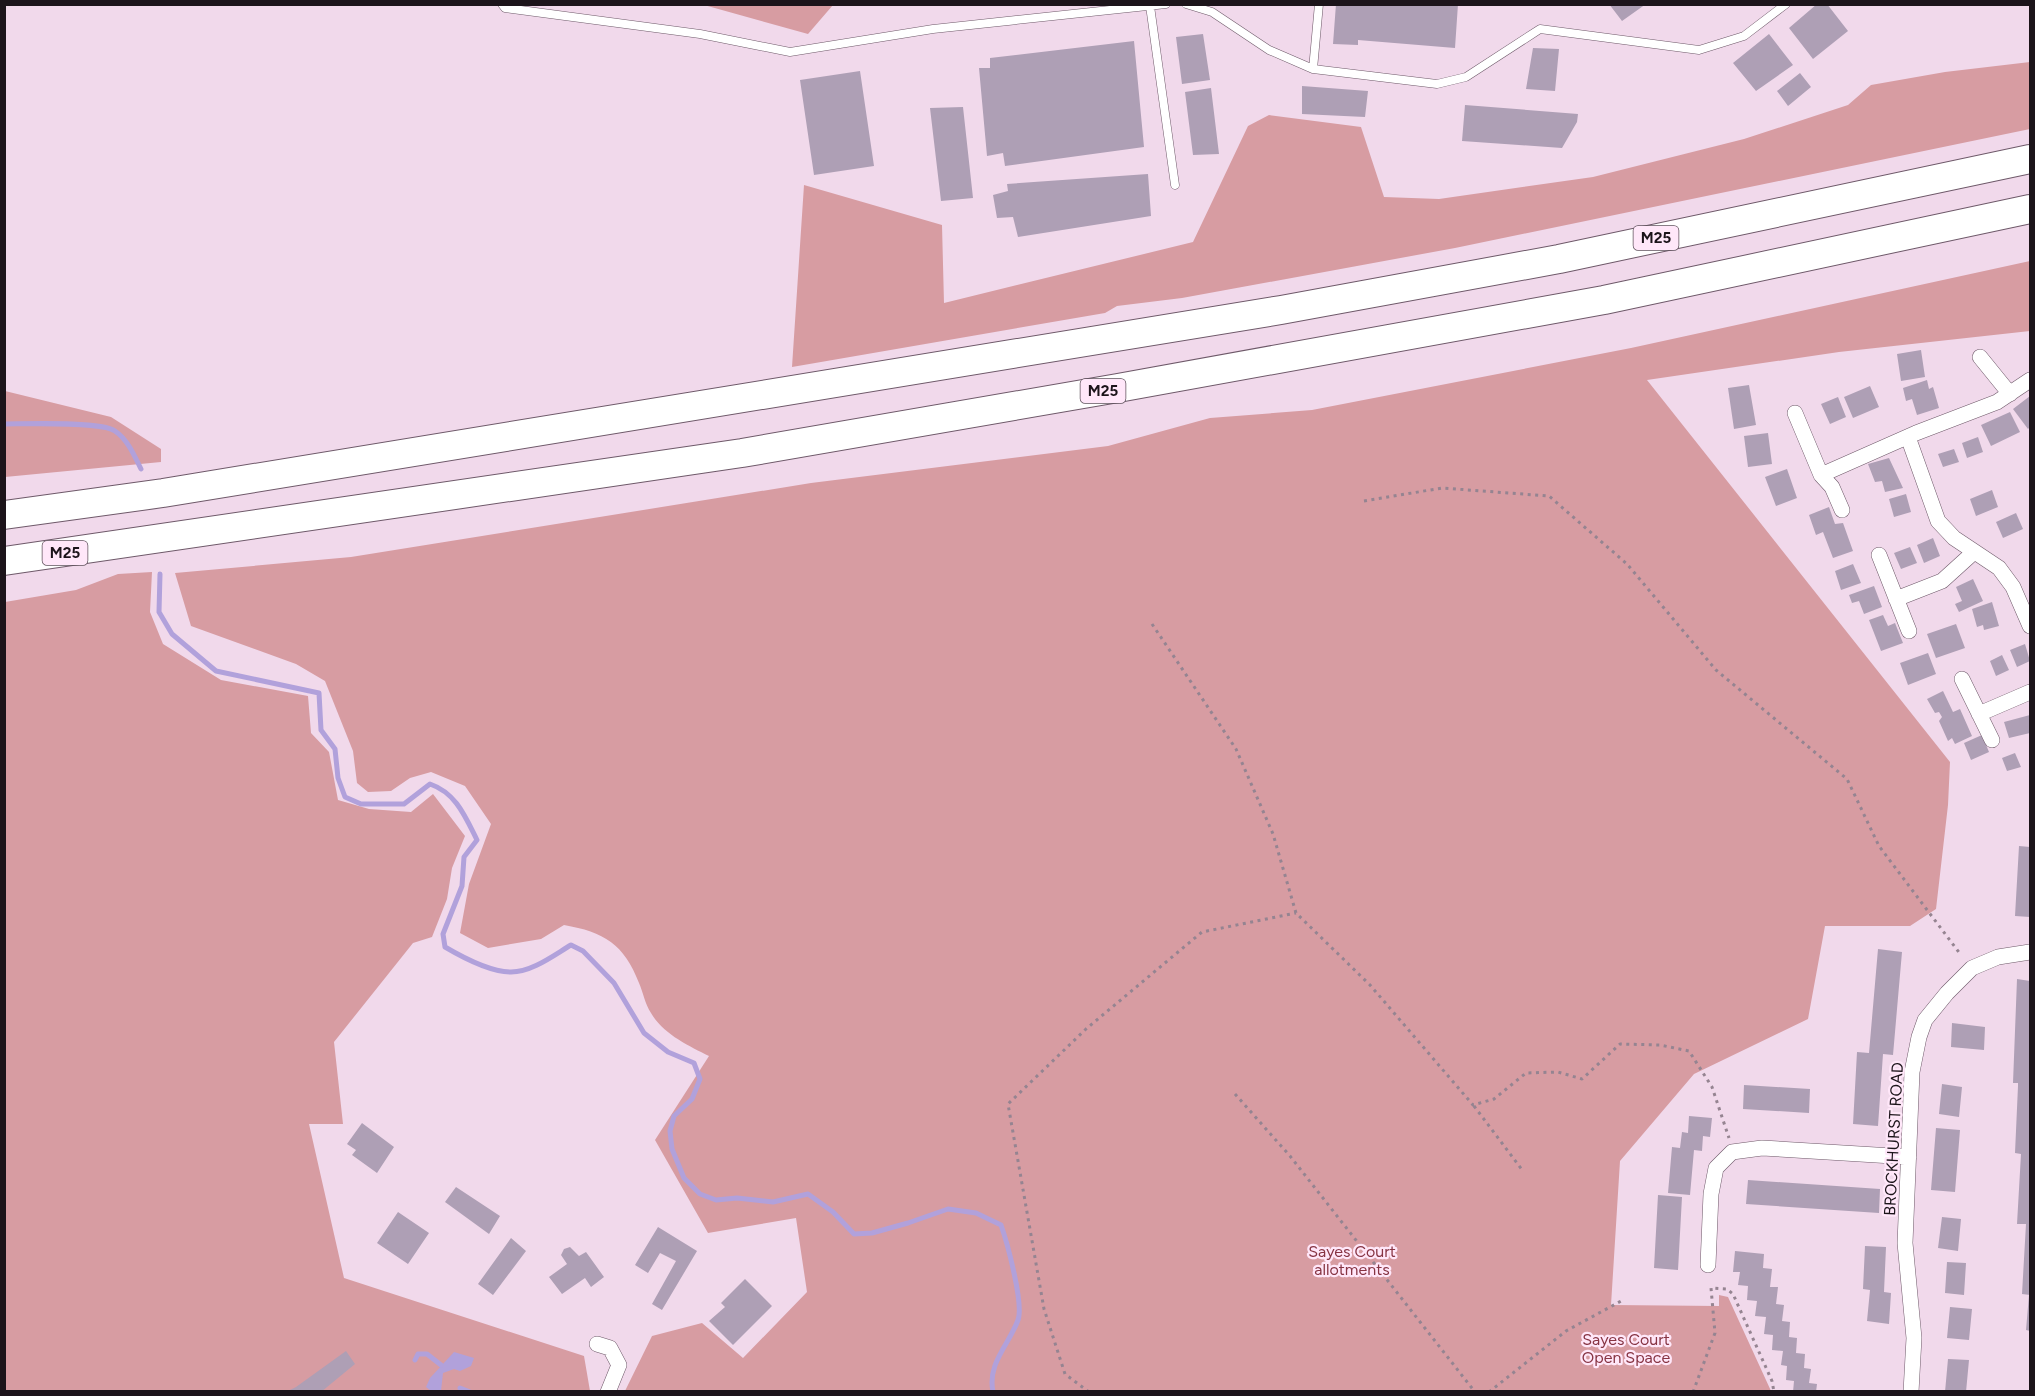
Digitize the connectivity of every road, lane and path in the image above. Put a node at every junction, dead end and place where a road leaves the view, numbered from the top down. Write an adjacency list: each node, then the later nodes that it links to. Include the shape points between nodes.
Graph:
1 (502, 4): 6 (lane, via 505,8 700,34 790,52 933,29)
2 (1166, 4): 6 (lane)
3 (1186, 4): 7 (lane, via 1212,12 1269,50)
4 (1319, 4): 7 (lane)
5 (1786, 4): 7 (lane, via 1744,36 1699,50 1540,29 1466,77 1437,84)
6 (1150, 6): 9 (lane)
7 (1313, 69)
8 (2031, 159): 19 (highway, M25, via 1559,259 1281,310 121,500)
9 (1175, 185)
10 (2031, 209): 22 (highway, M25, via 1604,300 1118,388 742,453)
11 (1980, 357): 13 (street)
12 (2031, 380): 13 (street)
13 (2010, 394): 15 (street)
14 (1795, 413): 16 (street)
15 (1908, 437): 16 (street); 20 (street, via 1938,520)
16 (1821, 475): 18 (street, via 1832,487)
17 (1364, 501): 34 (path, via 1442,488 1550,496 1627,564 1716,670 1847,779 1879,846)
18 (1842, 510)
19 (4, 515)
20 (1974, 552): 23 (street, via 1999,568); 24 (street, via 1942,581)
21 (1879, 555): 24 (street)
22 (4, 561)
23 (2024, 593): 26 (street)
24 (1896, 599): 27 (street)
25 (1152, 624): 32 (path, via 1236,750 1273,834)
26 (2031, 626)
27 (1909, 631)
28 (1962, 679): 30 (street)
29 (2031, 692): 30 (street)
30 (1979, 714): 31 (street)
31 (1992, 740)
32 (1296, 913): 36 (path, via 1370,985); 44 (path, via 1202,932 1086,1029 1008,1104 1044,1309 1065,1374)
33 (2031, 952): 34 (street, BROCKHURST ROAD, via 1998,957)
34 (1972, 968): 38 (street, BROCKHURST ROAD, via 1925,1020 1919,1037 1912,1072)
35 (1235, 1094): 45 (path, via 1290,1156)
36 (1473, 1105): 37 (path, via 1494,1099 1526,1073 1558,1072 1582,1079 1620,1044 1660,1045 1689,1051 1712,1087); 39 (path)
37 (1732, 1152): 38 (street, via 1762,1148); 40 (street, via 1716,1167)
38 (1909, 1157): 49 (street, BROCKHURST ROAD, via 1905,1243 1914,1338)
39 (1523, 1171)
40 (1708, 1265)
41 (1623, 1300): 46 (path, via 1566,1331)
42 (597, 1344): 43 (street, via 610,1348 619,1365)
43 (608, 1392)
44 (1089, 1392)
45 (1475, 1392)
46 (1489, 1392)
47 (1693, 1392): 48 (path, via 1715,1333 1711,1288 1727,1289 1732,1294)
48 (1774, 1392)
49 (1911, 1392)

